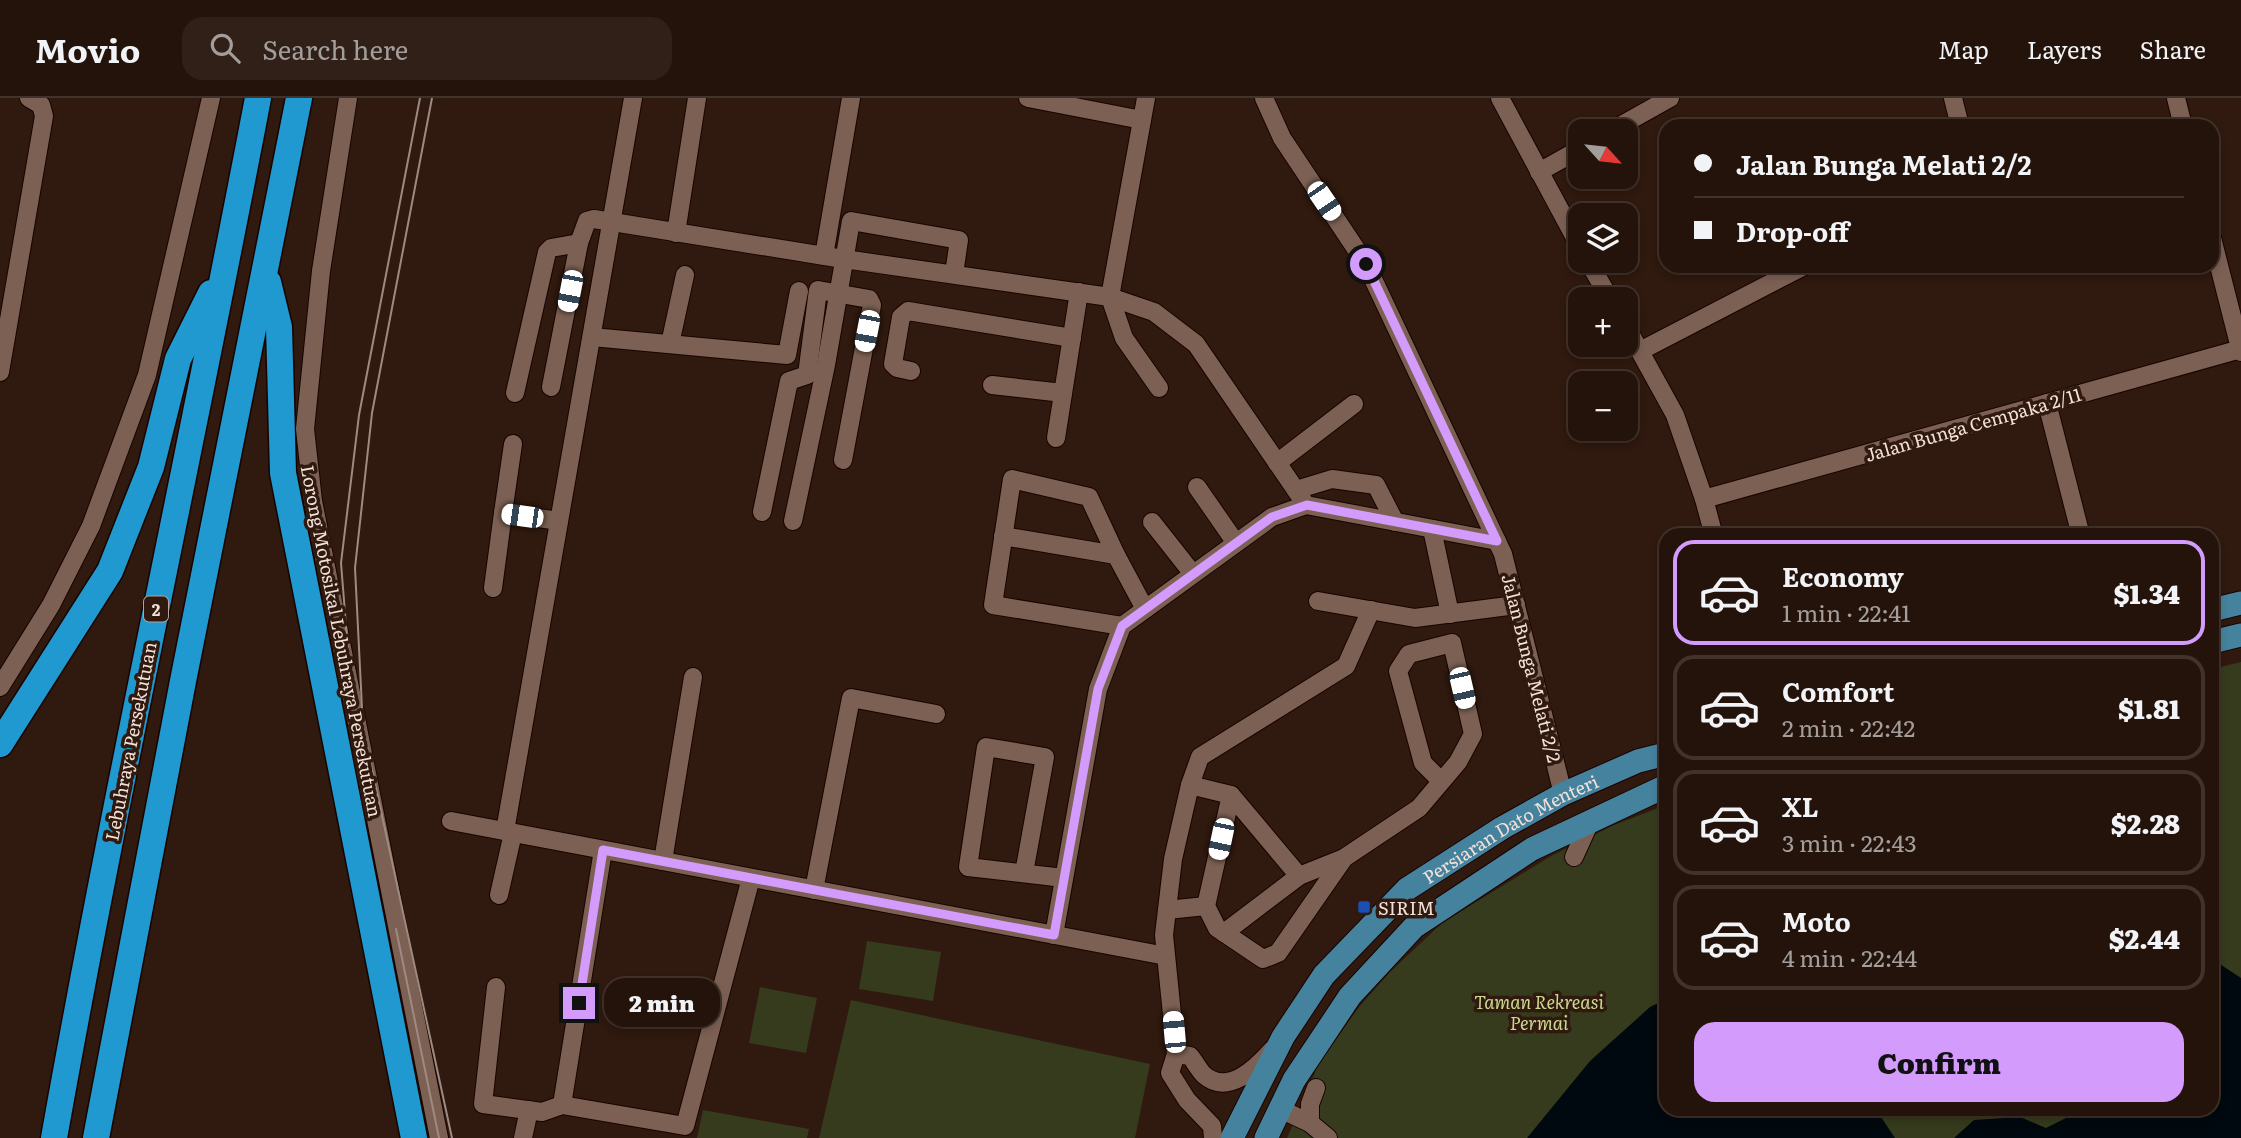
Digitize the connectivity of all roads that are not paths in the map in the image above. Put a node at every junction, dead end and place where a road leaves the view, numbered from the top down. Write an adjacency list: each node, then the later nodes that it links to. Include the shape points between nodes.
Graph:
1 (29, 98): 45 (street, via 41,105 44,116)
2 (211, 98): 86 (street, via 147,375 92,526 51,605)
3 (258, 98): 28 (highway, Lebuhraya Persekutuan / 2)
4 (299, 98): 31 (highway, 2)
5 (348, 98): 125 (street, Lorong Motosikal Lebuhraya Persekutuan, via 321,271 305,429 313,501)
6 (633, 98): 22 (street)
7 (697, 98): 24 (street)
8 (851, 98): 26 (street)
9 (1032, 98): 19 (street)
10 (1146, 98): 19 (street)
11 (1264, 98): 70 (street, Jalan Bunga Melati 2/2, via 1282,138 1366,264)
12 (1500, 98): 21 (street)
13 (1670, 98): 16 (street)
14 (1953, 98): 17 (street)
15 (2176, 98): 18 (street)
16 (1632, 119)
17 (1958, 119)
18 (2181, 119)
19 (1142, 120): 37 (street)
20 (1568, 156): 21 (street)
21 (1539, 172): 23 (street)
22 (611, 223): 24 (street); 25 (street, via 587,221); 38 (street)
23 (1568, 225)
24 (676, 233): 26 (street)
25 (579, 243): 47 (street); 49 (street, via 547,252)
26 (824, 256): 27 (street)
27 (844, 259): 32 (street); 32 (street, via 852,221 959,240); 36 (street)
28 (227, 260): 88 (highway, via 178,359 151,467 110,571); 122 (highway, Lebuhraya Persekutuan / 2)
29 (2219, 265): 42 (street)
30 (1790, 273): 43 (street)
31 (266, 274): 123 (highway, 2); 124 (highway, via 279,327 283,473)
32 (954, 274): 35 (street)
33 (685, 275): 40 (street)
34 (799, 291): 40 (street, via 787,355)
35 (1079, 292): 37 (street); 39 (street)
36 (838, 295): 55 (street, via 869,299 872,305); 60 (street, via 818,290 807,375 789,382); 62 (street)
37 (1110, 297): 48 (street, via 1124,338); 56 (street, via 1154,312 1196,344)
38 (592, 337): 40 (street); 63 (street)
39 (1072, 338): 44 (street, via 908,311 901,317 893,364); 50 (street)
40 (670, 344)
41 (1638, 347): 43 (street)
42 (2241, 350): 51 (street, Jalan Bunga Cempaka 2/11)
43 (1640, 351): 59 (street, via 1675,415)
44 (911, 371)
45 (0, 372)
46 (992, 385): 50 (street)
47 (551, 387)
48 (1159, 388)
49 (515, 393)
50 (1063, 393): 53 (street)
51 (2047, 403): 59 (street, Jalan Bunga Cempaka 2/11); 68 (street)
52 (1354, 404): 56 (street)
53 (1056, 438)
54 (513, 444): 61 (street)
55 (843, 460)
56 (1278, 463): 58 (street)
57 (1196, 487): 71 (street)
58 (1301, 498): 65 (street); 65 (street, via 1332,479 1376,485); 71 (street)
59 (1704, 499): 67 (street)
60 (762, 512)
61 (503, 513): 63 (street); 74 (street)
62 (793, 520)
63 (559, 521): 97 (street)
64 (1152, 522): 73 (street)
65 (1395, 522): 66 (street)
66 (1432, 528): 70 (street); 81 (street)
67 (1712, 528)
68 (2079, 528)
69 (1003, 536): 72 (street); 72 (street, via 1012,479 1089,497); 82 (street, via 993,605)
70 (1497, 541): 77 (street, Jalan Bunga Melati 2/2)
71 (1236, 543): 73 (street)
72 (1116, 555): 79 (street)
73 (1193, 575): 79 (street)
74 (493, 588)
75 (1318, 601): 80 (street)
76 (2241, 603): 78 (main road)
77 (1516, 605): 81 (street); 93 (street, Jalan Bunga Melati 2/2)
78 (2219, 608)
79 (1145, 609): 82 (street)
80 (1371, 610): 81 (street, via 1415,618); 91 (street, via 1346,666 1200,757)
81 (1450, 614)
82 (1122, 626): 105 (street, via 1098,689)
83 (2239, 636): 84 (main road)
84 (2219, 640)
85 (693, 677): 101 (street)
86 (0, 687)
87 (936, 714): 106 (street, via 851,698)
88 (0, 744)
89 (1659, 756): 93 (main road, Persiaran Dato Menteri)
90 (1441, 781): 90 (street, via 1423,763 1398,671 1409,654 1452,643 1473,734); 100 (street, via 1419,808)
91 (1190, 785): 94 (street); 109 (street)
92 (1659, 789): 96 (main road, Persiaran Dato Menteri)
93 (1563, 794): 114 (main road, Persiaran Dato Menteri, via 1407,890 1324,975)
94 (1231, 795): 103 (street); 108 (street)
95 (451, 821): 97 (street)
96 (1590, 821): 99 (street); 118 (main road, Persiaran Dato Menteri, via 1532,849 1414,927 1350,996)
97 (509, 832): 98 (street); 107 (street)
98 (603, 850): 101 (street); 117 (street)
99 (1574, 857)
100 (1343, 858): 103 (street); 110 (street, via 1272,957 1263,959)
101 (663, 861): 104 (street)
102 (1024, 873): 102 (street, via 1045,757 986,747 968,867); 105 (street)
103 (1299, 876): 110 (street)
104 (751, 878): 106 (street); 121 (street)
105 (1064, 878): 111 (street)
106 (814, 890): 111 (street)
107 (499, 895)
108 (1206, 906): 109 (street); 110 (street)
109 (1167, 910): 112 (street)
110 (1224, 933)
111 (1054, 935): 112 (street)
112 (1166, 957): 115 (street)
113 (496, 987): 119 (street, via 483,1104)
114 (1283, 1037): 115 (street, via 1242,1078 1227,1082 1204,1074 1190,1056); 128 (main road, Persiaran Dato Menteri)
115 (1176, 1054): 127 (street, via 1170,1073 1212,1126)
116 (1316, 1088): 120 (street)
117 (562, 1105): 119 (street, via 542,1112); 121 (street)
118 (1280, 1109): 120 (street); 129 (main road, Persiaran Dato Menteri)
119 (528, 1110): 126 (street)
120 (1310, 1123): 130 (street)
121 (684, 1132)
122 (54, 1138)
123 (96, 1138)
124 (414, 1138)
125 (439, 1138)
126 (523, 1138)
127 (1213, 1138)
128 (1232, 1138)
129 (1266, 1138)
130 (1328, 1138)

